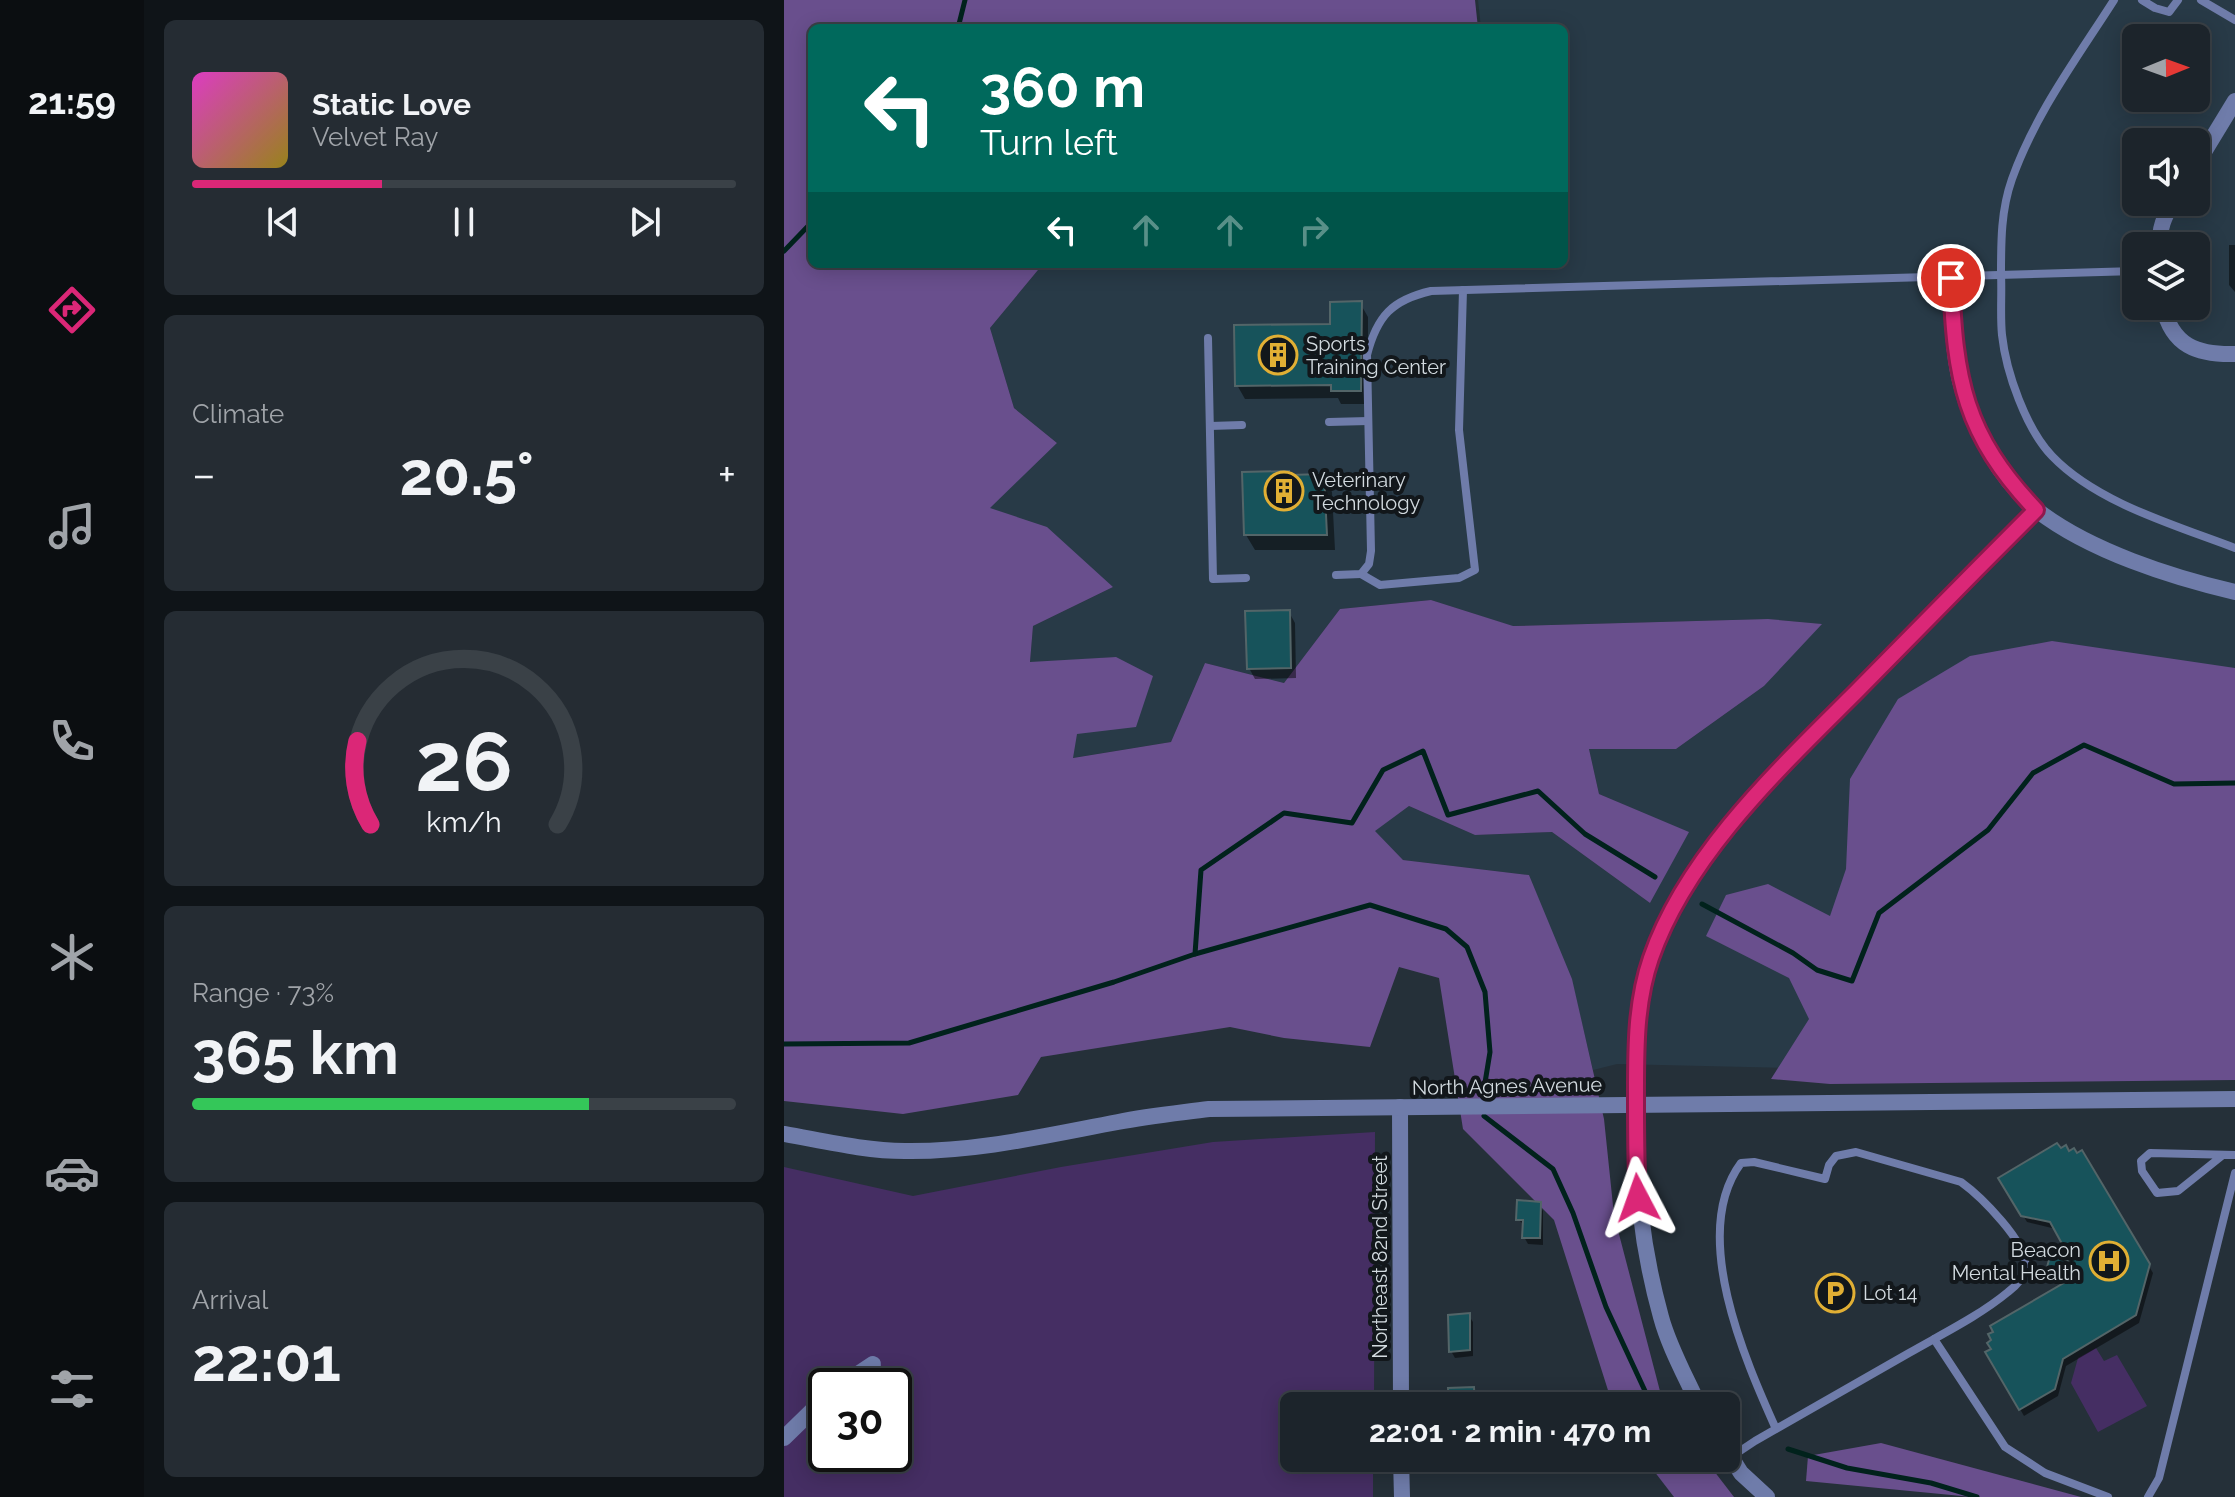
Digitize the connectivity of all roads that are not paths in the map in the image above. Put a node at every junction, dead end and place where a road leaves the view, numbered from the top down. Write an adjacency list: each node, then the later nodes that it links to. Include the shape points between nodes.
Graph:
1 (2114, 0): 9 (lane, via 2053,94 2012,180 2001,222)
2 (2142, 0): 3 (lane, via 2169,12)
3 (2178, 0)
4 (2201, 0): 5 (lane)
5 (2235, 20)
6 (2235, 101): 7 (street)
7 (2210, 142)
8 (2122, 272): 9 (lane)
9 (2001, 276): 10 (lane); 20 (lane, via 2002,336 2012,378 2029,421 2052,456 2095,491)
10 (1951, 278): 11 (lane); 19 (street, via 1953,344 1975,424 1991,455)
11 (1463, 290): 15 (lane, via 1412,295 1382,317 1367,355); 21 (lane, via 1459,430 1475,570 1459,578 1380,585)
12 (2165, 320): 14 (street, via 2191,348)
13 (1208, 338): 18 (lane)
14 (2235, 354)
15 (1368, 421): 16 (lane); 21 (lane, via 1371,551)
16 (1329, 422)
17 (1242, 425): 18 (lane)
18 (1210, 426): 23 (lane, via 1213,579)
19 (2036, 510): 24 (street, via 2116,553); 26 (street, via 1807,741 1736,818 1691,878 1666,921 1647,974 1635,1049)
20 (2235, 548)
21 (1361, 574): 22 (lane)
22 (1336, 575)
23 (1246, 578)
24 (2235, 592)
25 (2235, 1099): 26 (street, North Agnes Avenue)
26 (1636, 1105): 27 (street, North Agnes Avenue); 36 (street, via 1642,1236 1662,1320)
27 (1400, 1107): 28 (street, North Agnes Avenue, via 1209,1109 984,1146 905,1151); 35 (street, Northeast 82nd Street)
28 (784, 1134)
29 (2223, 1155): 29 (lane, via 2150,1153 2141,1161 2142,1171 2157,1193 2169,1193); 30 (lane)
30 (2235, 1155)
31 (2235, 1173): 46 (lane, via 2159,1478)
32 (1934, 1339): 38 (lane); 38 (lane, via 2008,1293 2025,1267 2018,1241 1971,1189 1856,1152 1836,1156 1825,1179 1741,1163 1726,1189 1723,1282 1749,1370); 45 (lane, via 2005,1447 2045,1473)
33 (873, 1364): 34 (street)
34 (867, 1368)
35 (1401, 1392)
36 (1693, 1392)
37 (808, 1415): 39 (street)
38 (1776, 1429): 40 (lane)
39 (784, 1438)
40 (1740, 1447)
41 (1740, 1471): 44 (street)
42 (1401, 1472): 43 (street)
43 (1402, 1497)
44 (1767, 1497)
45 (2108, 1497)
46 (2148, 1497)

